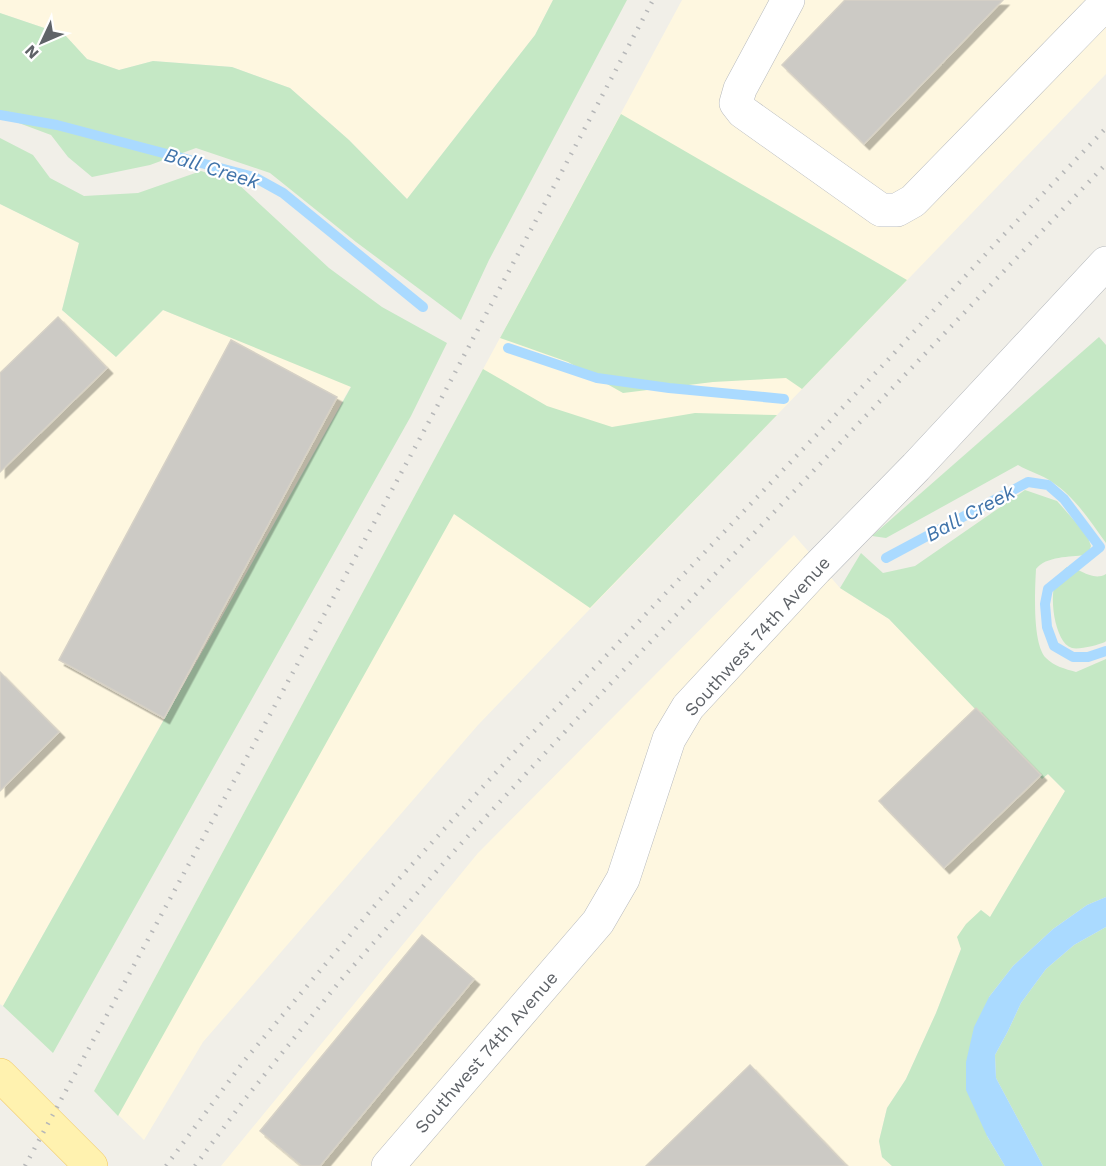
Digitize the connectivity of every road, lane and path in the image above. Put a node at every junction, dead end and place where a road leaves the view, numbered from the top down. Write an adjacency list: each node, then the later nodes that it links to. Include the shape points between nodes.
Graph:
1 (788, 0): 2 (street, via 736,103 743,112 881,210 897,210 913,201)
2 (1106, 3)
3 (1106, 263): 6 (street, Southwest 74th Avenue, via 688,708 669,739 623,879 598,922)
4 (0, 1075): 5 (main road)
5 (91, 1166)
6 (388, 1166)

